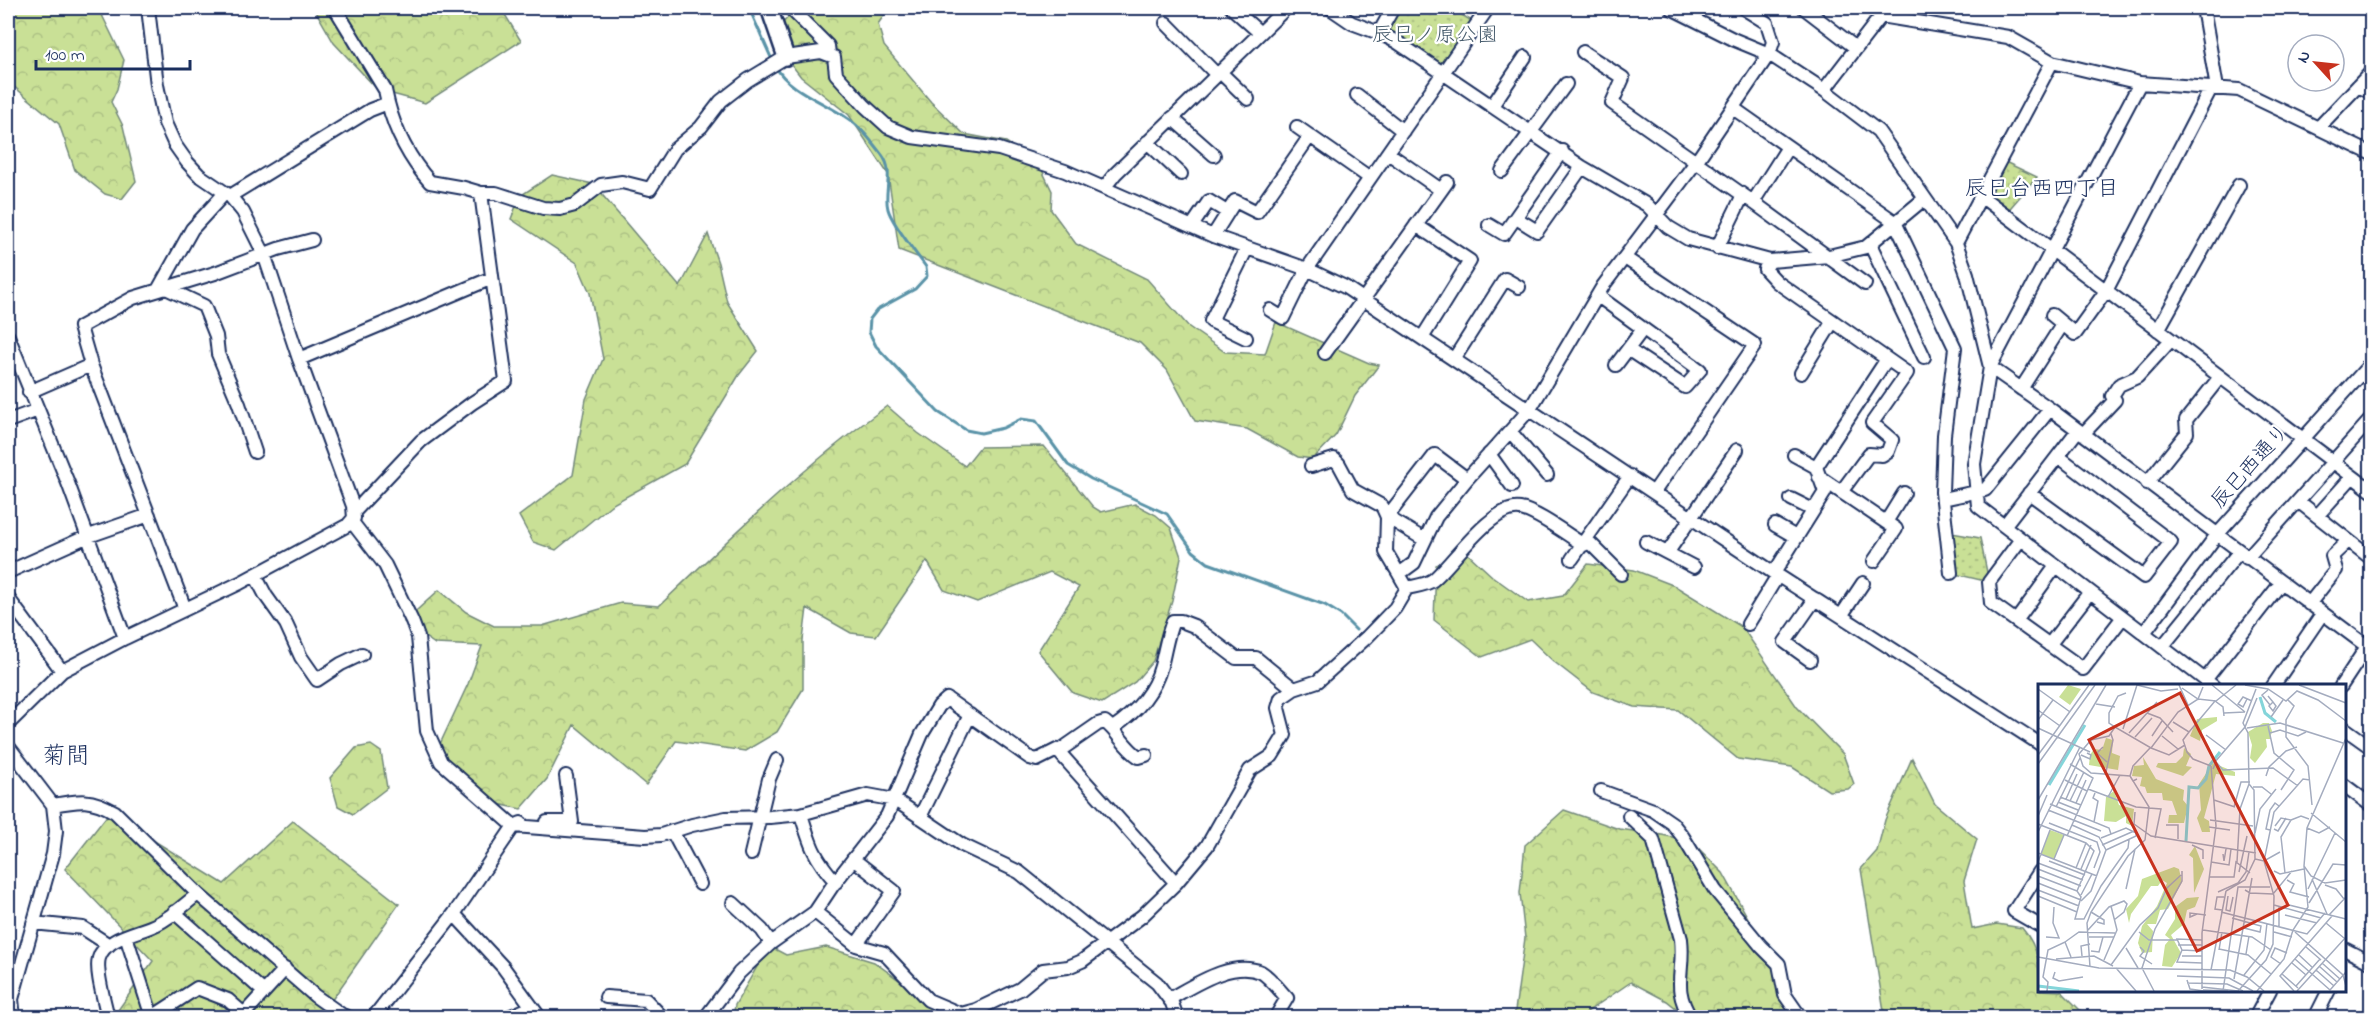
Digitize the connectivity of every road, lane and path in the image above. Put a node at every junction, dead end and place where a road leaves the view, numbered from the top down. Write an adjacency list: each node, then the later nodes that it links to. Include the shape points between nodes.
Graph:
1 (148, 8): 60 (street, via 165,123 187,162)
2 (334, 8): 37 (street, via 386,90)
3 (769, 8): 23 (street)
4 (790, 8): 21 (street, via 828,46)
5 (1232, 8): 17 (street)
6 (1286, 8): 17 (street)
7 (1330, 8): 18 (street, via 1352,23)
8 (1393, 8): 18 (street)
9 (1488, 8): 28 (street)
10 (1671, 8): 22 (street)
11 (1743, 8): 22 (street, via 1767,23 1773,42)
12 (1803, 8): 19 (street)
13 (1870, 8): 15 (street)
14 (2203, 8): 32 (street)
15 (1880, 12): 19 (street); 25 (street, via 2008,37)
16 (1167, 23): 27 (street)
17 (1260, 33): 27 (street)
18 (1379, 33): 28 (street)
19 (1856, 48): 33 (street)
20 (1583, 52): 52 (street, via 1623,78 1612,103)
21 (829, 54): 23 (street); 58 (street, via 834,57 836,74 888,127 912,137 999,149)
22 (1768, 54): 33 (street); 39 (street)
23 (786, 57): 59 (street, via 721,101 701,127 668,156 650,189 622,182 601,184 575,205 560,209)
24 (1525, 57): 38 (street)
25 (2052, 62): 29 (street); 61 (street)
26 (2372, 71): 31 (street)
27 (1219, 73): 36 (street); 40 (street)
28 (1443, 74): 38 (street); 43 (street)
29 (2140, 83): 32 (street); 77 (street)
30 (1566, 84): 44 (street)
31 (2358, 86): 34 (street); 42 (street)
32 (2214, 88): 42 (street, via 2239,90); 87 (street)
33 (1824, 90): 63 (street, via 1878,131)
34 (2372, 93)
35 (1357, 95): 43 (street)
36 (1248, 99)
37 (388, 103): 59 (street, via 409,156 430,182); 60 (street)
38 (1492, 106): 44 (street)
39 (1732, 108): 47 (street); 52 (street)
40 (1172, 118): 46 (street); 51 (street)
41 (1297, 127): 45 (street)
42 (2319, 127): 50 (street)
43 (1403, 131): 49 (street)
44 (1532, 132): 48 (street); 54 (street)
45 (1310, 136): 56 (street); 64 (street, via 1257,212 1235,201)
46 (1147, 142): 55 (street); 58 (street)
47 (1788, 147): 62 (street); 67 (street)
48 (1562, 151): 53 (street); 66 (street)
49 (1388, 153): 56 (street); 68 (street, via 1444,186)
50 (2372, 154)
51 (1214, 155)
52 (1695, 162): 62 (street); 65 (street)
53 (1582, 167): 65 (street, via 1647,205); 66 (street, via 1537,231)
54 (1502, 171)
55 (1181, 174)
56 (1370, 178): 82 (street)
57 (2239, 185): 95 (street)
58 (1104, 188): 70 (street)
59 (481, 193): 83 (street)
60 (227, 194): 78 (street, via 243,212); 86 (street, via 192,229)
61 (1982, 197): 73 (street); 77 (street)
62 (1748, 199): 76 (street); 79 (street)
63 (1924, 199): 67 (street); 73 (street)
64 (1227, 212): 70 (street, via 1209,201); 71 (street)
65 (1655, 216): 76 (street, via 1688,239); 80 (street)
66 (1516, 218): 69 (street, via 1504,234)
67 (1895, 222): 74 (street); 143 (street, via 1955,348 1944,435)
68 (1416, 225): 89 (street); 98 (street, via 1470,261)
69 (1489, 225)
70 (1192, 226): 71 (street)
71 (1212, 236): 75 (street)
72 (312, 240): 78 (street)
73 (1956, 243): 109 (street, via 1968,273)
74 (1870, 244): 79 (street); 102 (street)
75 (1247, 248): 82 (street); 97 (street, via 1211,321)
76 (1717, 248): 81 (street)
77 (2051, 249): 87 (street); 109 (street)
78 (264, 254): 86 (street); 103 (street)
79 (1828, 256): 81 (street); 84 (street)
80 (1625, 258): 88 (street); 136 (street, via 1755,345)
81 (1770, 261): 92 (street, via 1765,269 1777,282)
82 (1307, 269): 89 (street); 90 (street, via 1283,318)
83 (492, 278): 103 (street); 148 (street, via 506,381 421,441)
84 (1865, 284)
85 (1519, 287): 104 (street, via 1505,279)
86 (162, 289): 108 (street, via 133,298 80,327); 123 (street, via 204,306)
87 (2106, 291): 93 (street, via 2075,334); 95 (street)
88 (1598, 296): 94 (street); 114 (street)
89 (1365, 300): 98 (street); 101 (street)
90 (1270, 310)
91 (2052, 315): 93 (street)
92 (1833, 321): 105 (street); 110 (street)
93 (2062, 325): 112 (street)
94 (1643, 329): 100 (street); 100 (street, via 1700,370 1685,387)
95 (2158, 330): 99 (street)
96 (8, 336): 113 (street)
97 (1246, 338)
98 (1422, 338): 104 (street)
99 (2171, 340): 111 (street); 120 (street, via 2137,377 2119,385 2112,396 2115,400)
100 (1629, 350): 107 (street)
101 (1325, 353)
102 (1924, 357)
103 (299, 359): 148 (street)
104 (1454, 359): 114 (street)
105 (1887, 359): 129 (street); 137 (street, via 1907,373 1872,423 1892,440 1882,455 1869,454)
106 (2372, 362): 121 (street, 辰巳西通り)
107 (1616, 364)
108 (91, 365): 113 (street); 146 (street)
109 (1990, 367): 112 (street); 140 (street, via 1974,464)
110 (1801, 373)
111 (2220, 377): 121 (street); 134 (street, via 2186,420 2187,433)
112 (2021, 388): 115 (street)
113 (29, 392): 116 (street)
114 (1530, 409): 119 (street); 131 (street)
115 (2050, 409): 120 (street); 140 (street, via 1985,490)
116 (38, 410): 118 (street); 155 (street)
117 (2372, 418): 127 (street)
118 (8, 421)
119 (1510, 431): 124 (street); 130 (street)
120 (2081, 432): 126 (street); 134 (street)
121 (2302, 439): 127 (street); 154 (street, 辰巳西通り)
122 (1737, 450): 150 (street)
123 (255, 452)
124 (1489, 454): 133 (street); 135 (street)
125 (1794, 455): 129 (street)
126 (2058, 456): 141 (street); 141 (street, via 2171,542 2144,577)
127 (2332, 462): 132 (street); 144 (street)
128 (1311, 466): 149 (street, via 1334,459 1353,490 1377,502)
129 (1818, 472): 137 (street); 145 (street, via 1825,492)
130 (1547, 475)
131 (1630, 476): 136 (street); 160 (street)
132 (2352, 477): 138 (street); 147 (street)
133 (1467, 479): 149 (street, via 1435,455); 158 (street, via 1436,517)
134 (2147, 483): 154 (street)
135 (1512, 486)
136 (1654, 492): 150 (street)
137 (1841, 492): 151 (street)
138 (2372, 492)
139 (1904, 493): 151 (street)
140 (1977, 493): 143 (street); 153 (street, via 1978,506)
141 (2030, 493): 153 (street)
142 (1791, 499): 145 (street)
143 (1943, 499): 171 (street)
144 (2298, 501): 147 (street); 163 (street)
145 (1813, 510): 156 (street)
146 (149, 515): 155 (street); 182 (street)
147 (2317, 516): 159 (street)
148 (353, 517): 174 (street); 220 (street, via 385,565 418,638 427,731 433,750 458,779)
149 (1387, 517): 158 (street); 172 (street, via 1386,552)
150 (1693, 518): 162 (street); 173 (street)
151 (1886, 522): 166 (street, via 1896,529)
152 (1775, 525): 156 (street)
153 (2004, 526): 157 (street)
154 (2216, 536): 163 (street, 辰巳西通り); 188 (street)
155 (87, 537): 169 (street); 189 (street)
156 (1796, 537): 173 (street)
157 (2021, 538): 167 (street); 186 (street, via 1989,582 1991,603)
158 (1425, 540): 172 (street, via 1414,563)
159 (2348, 541): 165 (street); 181 (street, via 2332,556 2336,570)
160 (1585, 542): 164 (street); 170 (street); 177 (street, via 1529,512 1508,510 1474,534 1431,582)
161 (1646, 542): 162 (street)
162 (1668, 552): 168 (street)
163 (2243, 555): 176 (street, 辰巳西通り); 192 (street)
164 (1572, 559)
165 (2372, 559)
166 (1874, 561)
167 (2056, 566): 178 (street); 186 (street)
168 (1694, 567)
169 (8, 572)
170 (1621, 573)
171 (1951, 573)
172 (1399, 574): 177 (street)
173 (1776, 574): 180 (street); 187 (street)
174 (255, 575): 182 (street); 193 (street, via 317,680)
175 (1863, 583): 184 (street)
176 (2281, 584): 181 (street, 辰巳西通り); 196 (street)
177 (1407, 588): 199 (street, via 1395,608 1359,645 1318,681)
178 (2090, 592): 185 (street); 190 (street)
179 (8, 598): 195 (street)
180 (1815, 599): 184 (street); 194 (street, via 1785,642)
181 (2309, 604): 183 (street, 辰巳西通り)
182 (185, 609): 189 (street)
183 (2322, 614): 191 (street, 辰巳西通り); 197 (street)
184 (1841, 616): 204 (street)
185 (2123, 617): 188 (street); 190 (street, via 2083,669)
186 (2016, 621): 190 (street)
187 (1748, 624)
188 (2144, 633): 192 (street)
189 (124, 638): 195 (street)
190 (2049, 645)
191 (2370, 645): 198 (street)
192 (2162, 647): 196 (street)
193 (362, 654)
194 (1810, 660)
195 (62, 670): 201 (street)
196 (2209, 683)
197 (2274, 684)
198 (2342, 684)
199 (1294, 689): 202 (street, via 1256,658 1236,658 1194,626 1173,621 1151,691 1131,715); 226 (street, via 1281,698 1278,708 1285,735 1281,742 1272,756 1250,770 1207,846)
200 (970, 715): 207 (street, via 1030,758 1036,760); 213 (street, via 947,699 939,706 922,734); 218 (street)
201 (8, 724)
202 (1113, 728): 207 (street, via 1105,722 1098,724); 208 (street, via 1131,752 1139,757)
203 (2346, 729): 206 (street)
204 (2038, 743)
205 (8, 746): 214 (street)
206 (2371, 746)
207 (1059, 751): 226 (street)
208 (1146, 755)
209 (777, 760): 219 (street)
210 (566, 776): 220 (street, via 572,822 524,821)
211 (2346, 786): 215 (street)
212 (1601, 791): 260 (street, via 1653,810 1672,824 1715,890 1779,964 1785,995)
213 (895, 800): 216 (street, via 868,795); 218 (street); 223 (street)
214 (53, 805): 228 (street, via 98,802 115,812); 233 (street, via 53,854)
215 (2372, 806)
216 (801, 814): 219 (street); 225 (street, via 820,865)
217 (1629, 816): 259 (street, via 1653,839 1681,939 1678,989)
218 (920, 817): 236 (street, via 962,845 1019,872)
219 (760, 818): 221 (street, via 726,818); 222 (street)
220 (514, 826): 221 (street, via 645,836); 232 (street)
221 (672, 831): 227 (street)
222 (752, 854)
223 (853, 859): 225 (street); 239 (street, via 894,891)
224 (2038, 874): 234 (street, via 2014,911)
225 (836, 882): 231 (street)
226 (1176, 883): 236 (street, via 1142,916)
227 (700, 884)
228 (198, 894): 230 (street); 242 (street)
229 (733, 903): 237 (street)
230 (174, 912): 235 (street, via 159,924); 243 (street)
231 (815, 912): 237 (street); 239 (street)
232 (454, 914): 248 (street, via 503,967); 252 (street)
233 (33, 923): 238 (street, via 83,928); 249 (street, via 12,999)
234 (2038, 925)
235 (126, 936): 238 (street); 243 (street, via 150,1014 154,1016 197,988 228,1000 244,1014)
236 (1106, 942): 239 (street, via 1082,961 1043,970 1020,989 962,1014 928,1000 884,953); 247 (street, via 1157,983)
237 (771, 943): 256 (street, via 739,973)
238 (109, 945): 250 (street, via 98,964)
239 (856, 945)
240 (2346, 954): 241 (street)
241 (2372, 963)
242 (285, 969): 243 (street); 251 (street, via 315,996)
243 (264, 992)
244 (2269, 992): 261 (street)
245 (2328, 992): 262 (street)
246 (606, 997): 255 (street, via 646,1000)
247 (1169, 999): 257 (street); 258 (street, via 1201,982 1244,968 1263,973 1287,998)
248 (532, 1007): 253 (street); 254 (street)
249 (14, 1017)
250 (108, 1017)
251 (350, 1017)
252 (373, 1017)
253 (506, 1017)
254 (540, 1017)
255 (663, 1017)
256 (705, 1017)
257 (1177, 1017)
258 (1275, 1017)
259 (1690, 1017)
260 (1801, 1017)
261 (2254, 1017)
262 (2315, 1017)

